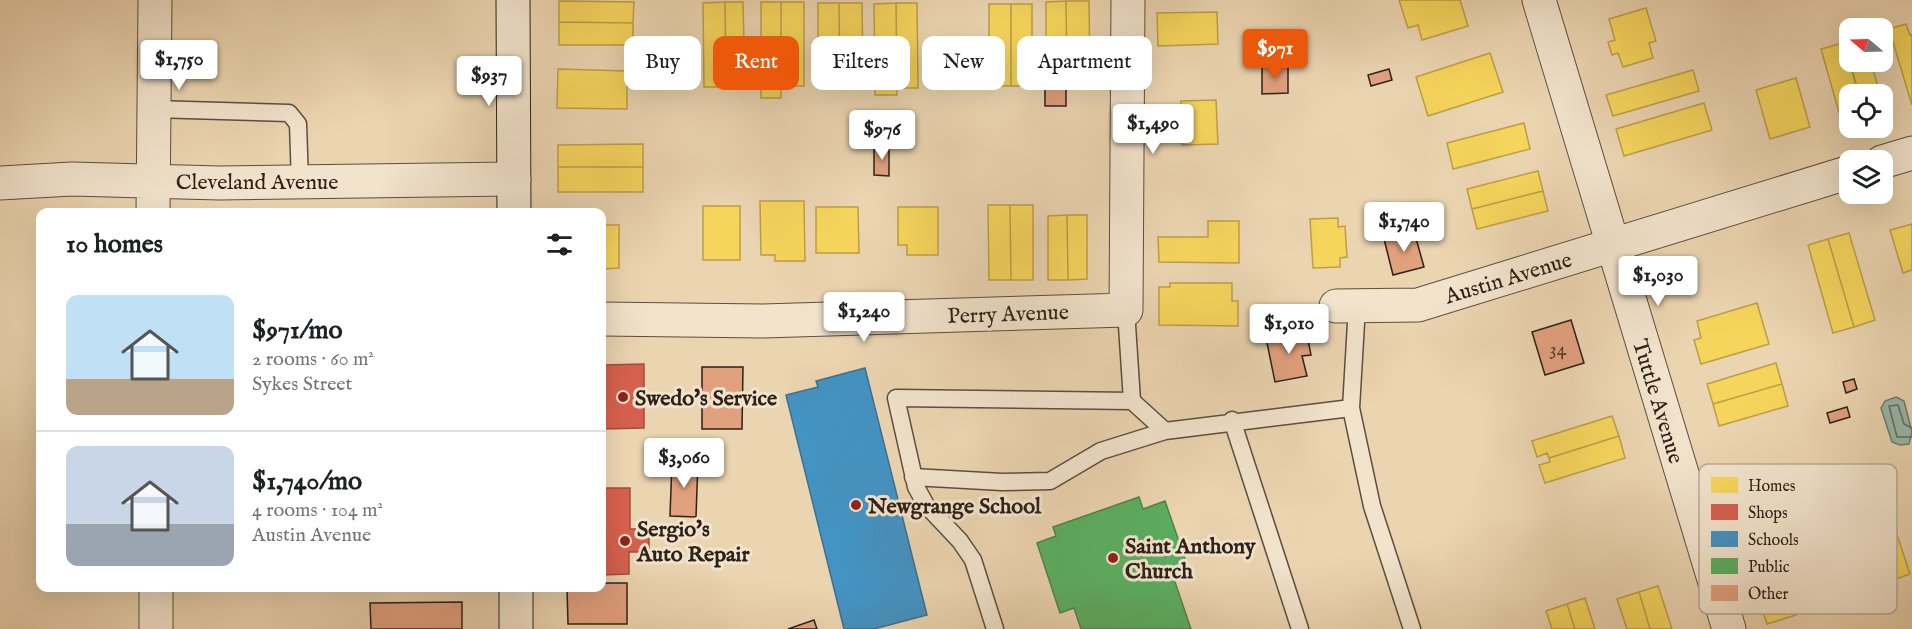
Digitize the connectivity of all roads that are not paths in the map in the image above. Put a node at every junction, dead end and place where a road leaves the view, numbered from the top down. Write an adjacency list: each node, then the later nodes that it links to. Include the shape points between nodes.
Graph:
1 (155, 0): 5 (street)
2 (513, 0): 9 (street)
3 (1128, 0): 17 (street)
4 (1539, 0): 15 (street, Tuttle Avenue)
5 (153, 109): 10 (street); 11 (lane, via 289,112 298,124)
6 (1912, 153): 7 (street)
7 (1893, 159)
8 (1839, 175): 15 (street, Austin Avenue)
9 (514, 179): 11 (street, Cleveland Avenue); 14 (street)
10 (152, 180): 11 (street, Cleveland Avenue); 12 (street, Cleveland Avenue); 13 (street)
11 (300, 182)
12 (0, 183)
13 (153, 208)
14 (514, 208)
15 (1612, 245): 16 (street, Austin Avenue, via 1418,305); 24 (street, Tuttle Avenue)
16 (1346, 306): 20 (lane)
17 (1126, 310): 18 (street, Perry Avenue, via 763,321); 19 (lane)
18 (606, 319)
19 (1132, 401): 22 (lane); 23 (lane, via 896,398)
20 (1350, 408): 21 (lane); 32 (lane, via 1372,506)
21 (1232, 420): 22 (lane); 31 (lane)
22 (1165, 430): 23 (lane, via 1101,451 1050,481)
23 (913, 477): 30 (lane, via 926,505 973,560)
24 (1699, 531)
25 (156, 592): 28 (street)
26 (516, 592): 29 (street)
27 (1724, 614): 33 (street, Tuttle Avenue)
28 (156, 629)
29 (516, 629)
30 (994, 629)
31 (1300, 629)
32 (1412, 629)
33 (1729, 629)

